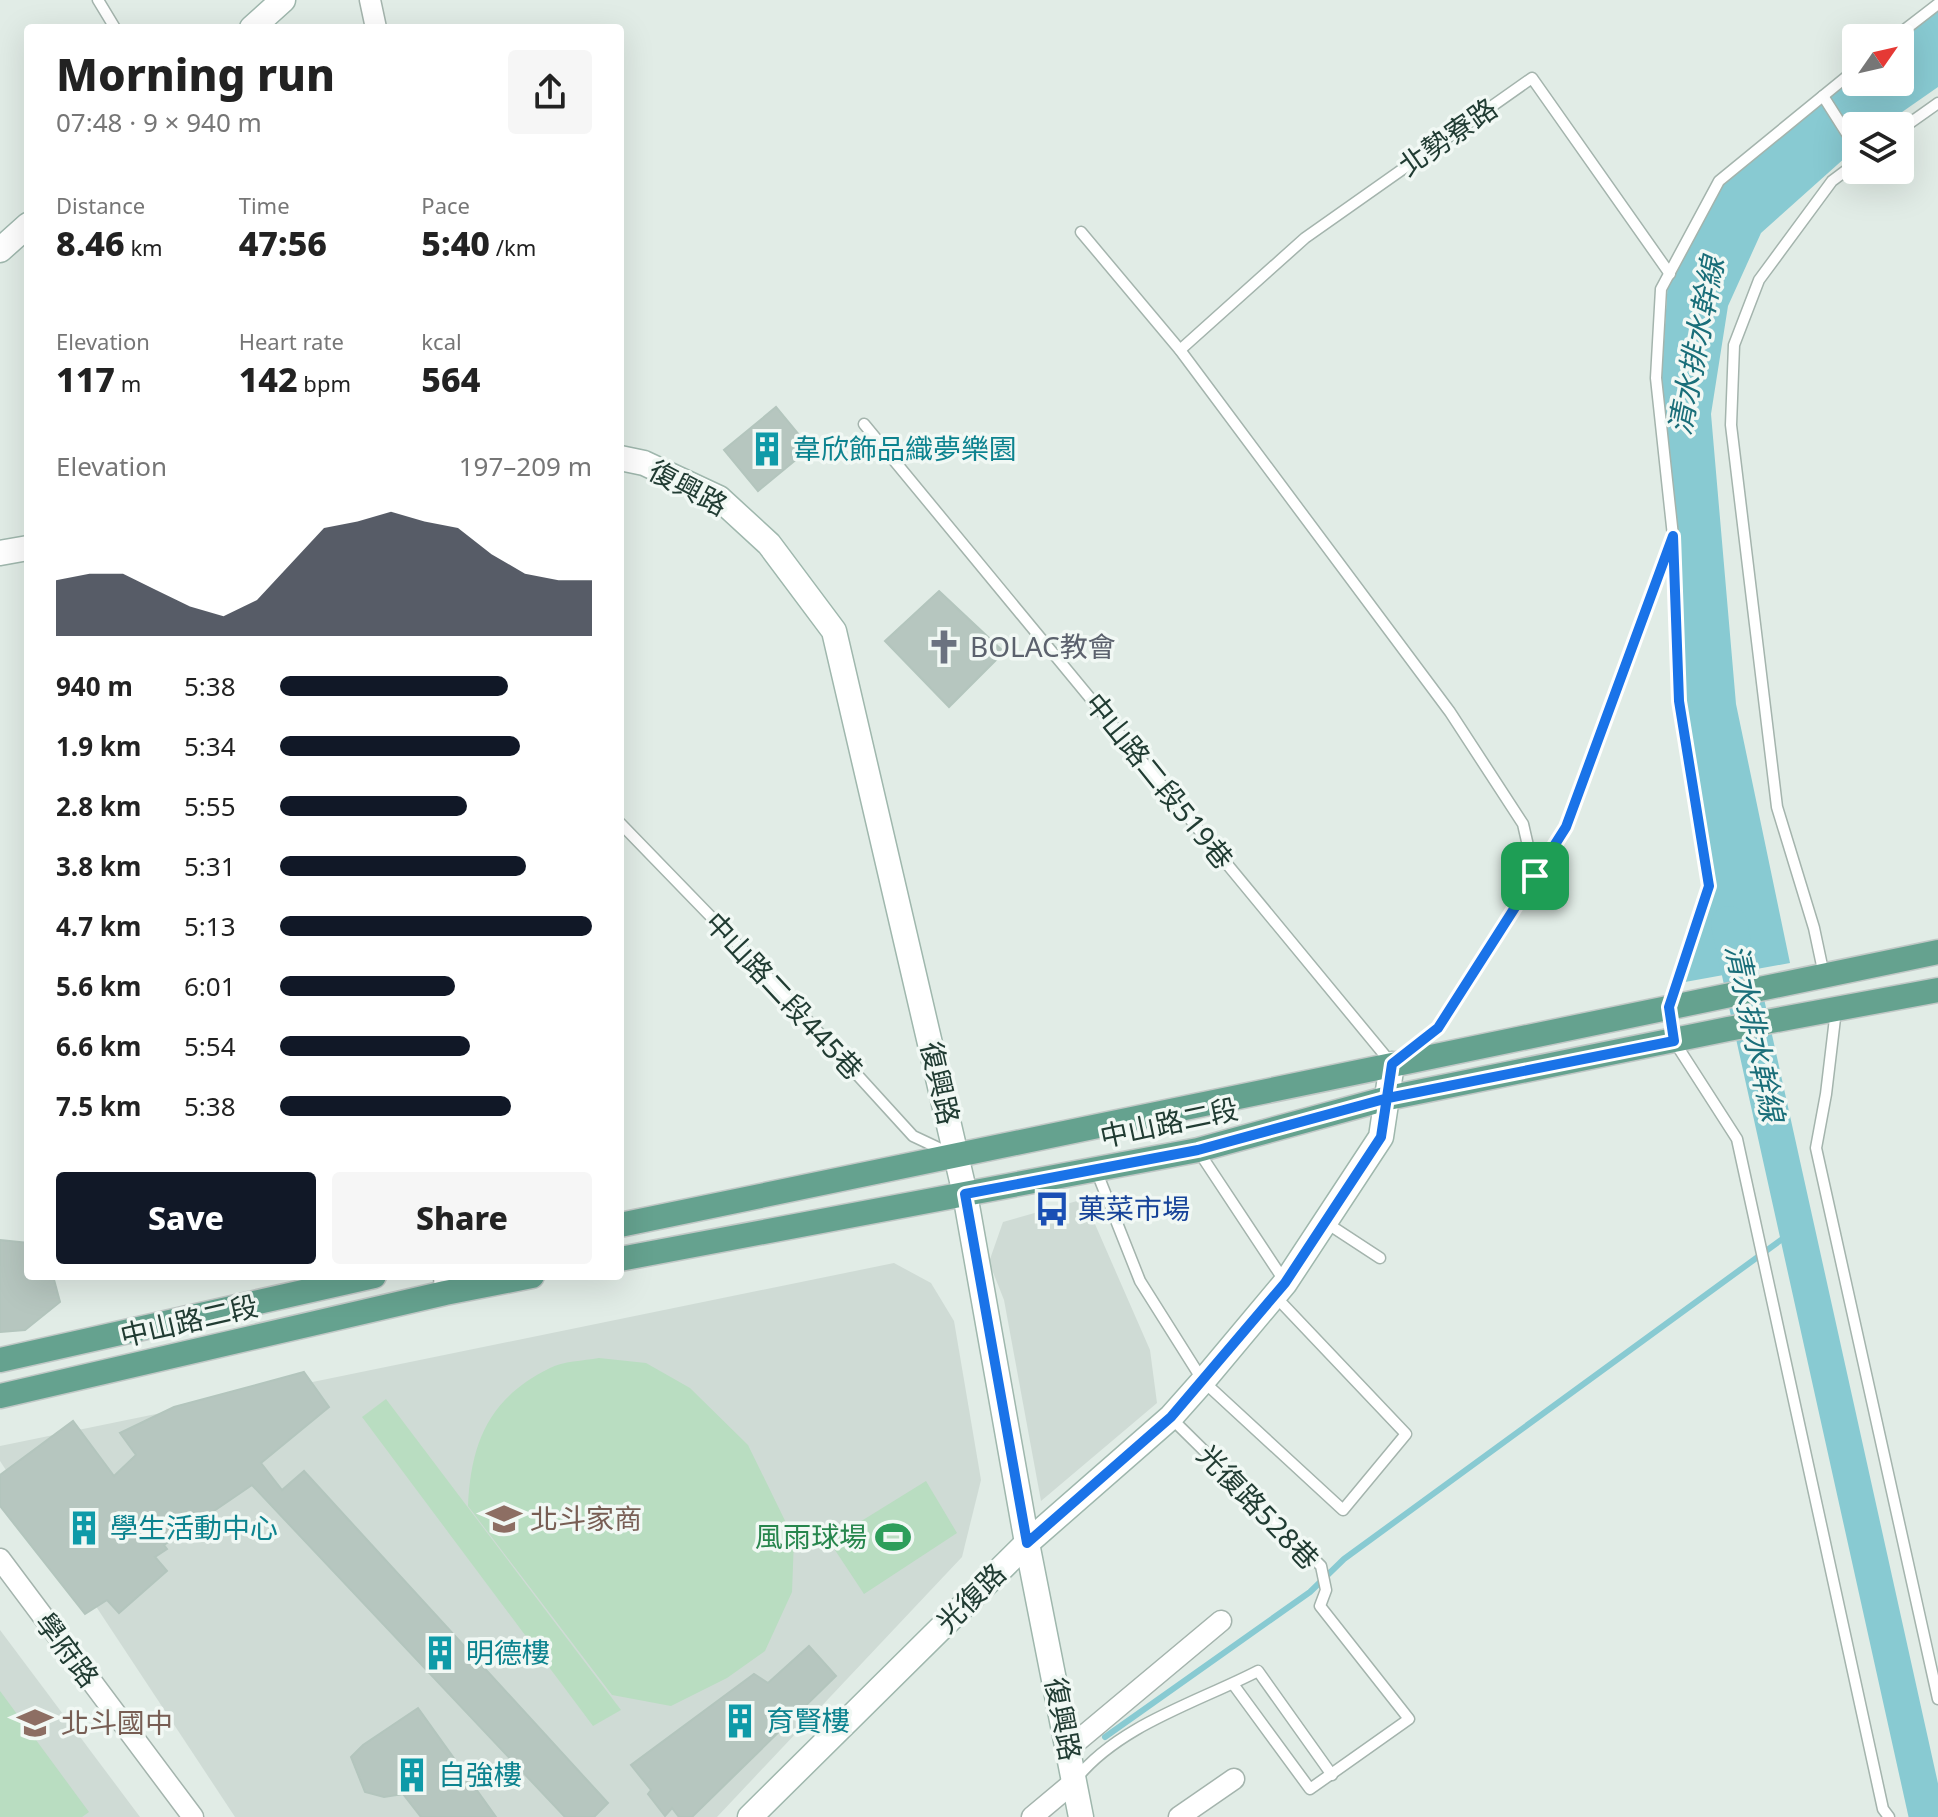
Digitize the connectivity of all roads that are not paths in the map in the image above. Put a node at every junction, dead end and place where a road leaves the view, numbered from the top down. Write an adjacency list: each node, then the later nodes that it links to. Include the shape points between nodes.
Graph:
1 (98, 0): 5 (lane)
2 (283, 0): 6 (street)
3 (370, 0): 7 (street)
4 (1938, 4): 8 (lane)
5 (113, 24)
6 (256, 24)
7 (375, 24)
8 (1912, 24)
9 (1842, 80): 10 (lane)
10 (1823, 96): 13 (lane); 18 (lane, via 1719,181)
11 (1938, 103): 12 (lane)
12 (1914, 120)
13 (1842, 126)
14 (1842, 174): 28 (lane, via 1759,280 1734,345 1731,425 1777,807)
15 (24, 229): 17 (street)
16 (1081, 232): 19 (lane)
17 (0, 250)
18 (1670, 274): 19 (lane, 北勢寮路, via 1532,78 1305,238); 22 (lane, via 1661,289 1656,378)
19 (1180, 350): 26 (lane, via 1450,712 1523,824)
20 (864, 424): 33 (lane, 中山路二段519巷)
21 (624, 459): 36 (street, 復興路, via 719,498 769,544 834,631)
22 (1673, 536): 26 (lane, via 1566,827); 30 (lane, via 1679,701 1709,886)
23 (24, 549): 24 (street)
24 (0, 553)
25 (624, 827): 36 (lane, 中山路二段445巷, via 913,1136)
26 (1535, 876): 33 (lane, via 1438,1028)
27 (1938, 952): 28 (main road, 中山路二段)
28 (1824, 975): 30 (main road, 中山路二段)
29 (1938, 990): 31 (main road, 中山路二段)
30 (1669, 1007): 32 (lane); 33 (main road, 中山路二段)
31 (1836, 1010): 32 (main road, 中山路二段); 55 (lane, via 1816,1148)
32 (1674, 1041): 34 (main road, 中山路二段); 65 (lane, via 1737,1139 1883,1809)
33 (1392, 1064): 34 (street, 光復路); 36 (main road, 中山路二段)
34 (1388, 1098): 35 (main road, 中山路二段); 39 (street, 光復路, via 1381,1137)
35 (1198, 1150): 37 (main road, 中山路二段); 46 (lane)
36 (957, 1157): 38 (street, 復興路); 40 (main road, 中山路二段)
37 (1096, 1170): 38 (main road, 中山路二段); 48 (lane, via 1140,1281)
38 (965, 1194): 41 (main road, 中山路二段); 51 (street, 復興路)
39 (1325, 1222): 42 (lane); 46 (street, 光復路)
40 (624, 1224)
41 (624, 1258)
42 (1380, 1258)
43 (356, 1280): 47 (main road, 中山路二段)
44 (488, 1280): 45 (main road, 中山路二段)
45 (445, 1284): 49 (main road, 中山路二段)
46 (1280, 1290): 48 (street, 光復路); 48 (lane, via 1406,1434 1343,1510)
47 (0, 1360)
48 (1203, 1381): 50 (street, 光復路)
49 (0, 1396)
50 (1171, 1417): 51 (street, 光復路); 57 (lane, 光復路528巷, via 1321,1566 1326,1590 1320,1606 1409,1719)
51 (1027, 1543): 56 (street, 復興路); 61 (street, 光復路)
52 (0, 1559): 60 (street, 學府路)
53 (1221, 1621): 56 (street)
54 (1233, 1684): 57 (lane, via 1258,1671); 57 (lane, via 1310,1789); 59 (lane, via 1177,1707 1093,1758)
55 (1938, 1699)
56 (1069, 1748): 59 (street, 復興路)
57 (1332, 1775)
58 (1234, 1779): 64 (street)
59 (1075, 1781): 62 (street); 63 (street, 復興路)
60 (193, 1817)
61 (750, 1817)
62 (1032, 1817)
63 (1081, 1817)
64 (1179, 1817)
65 (1889, 1817)

